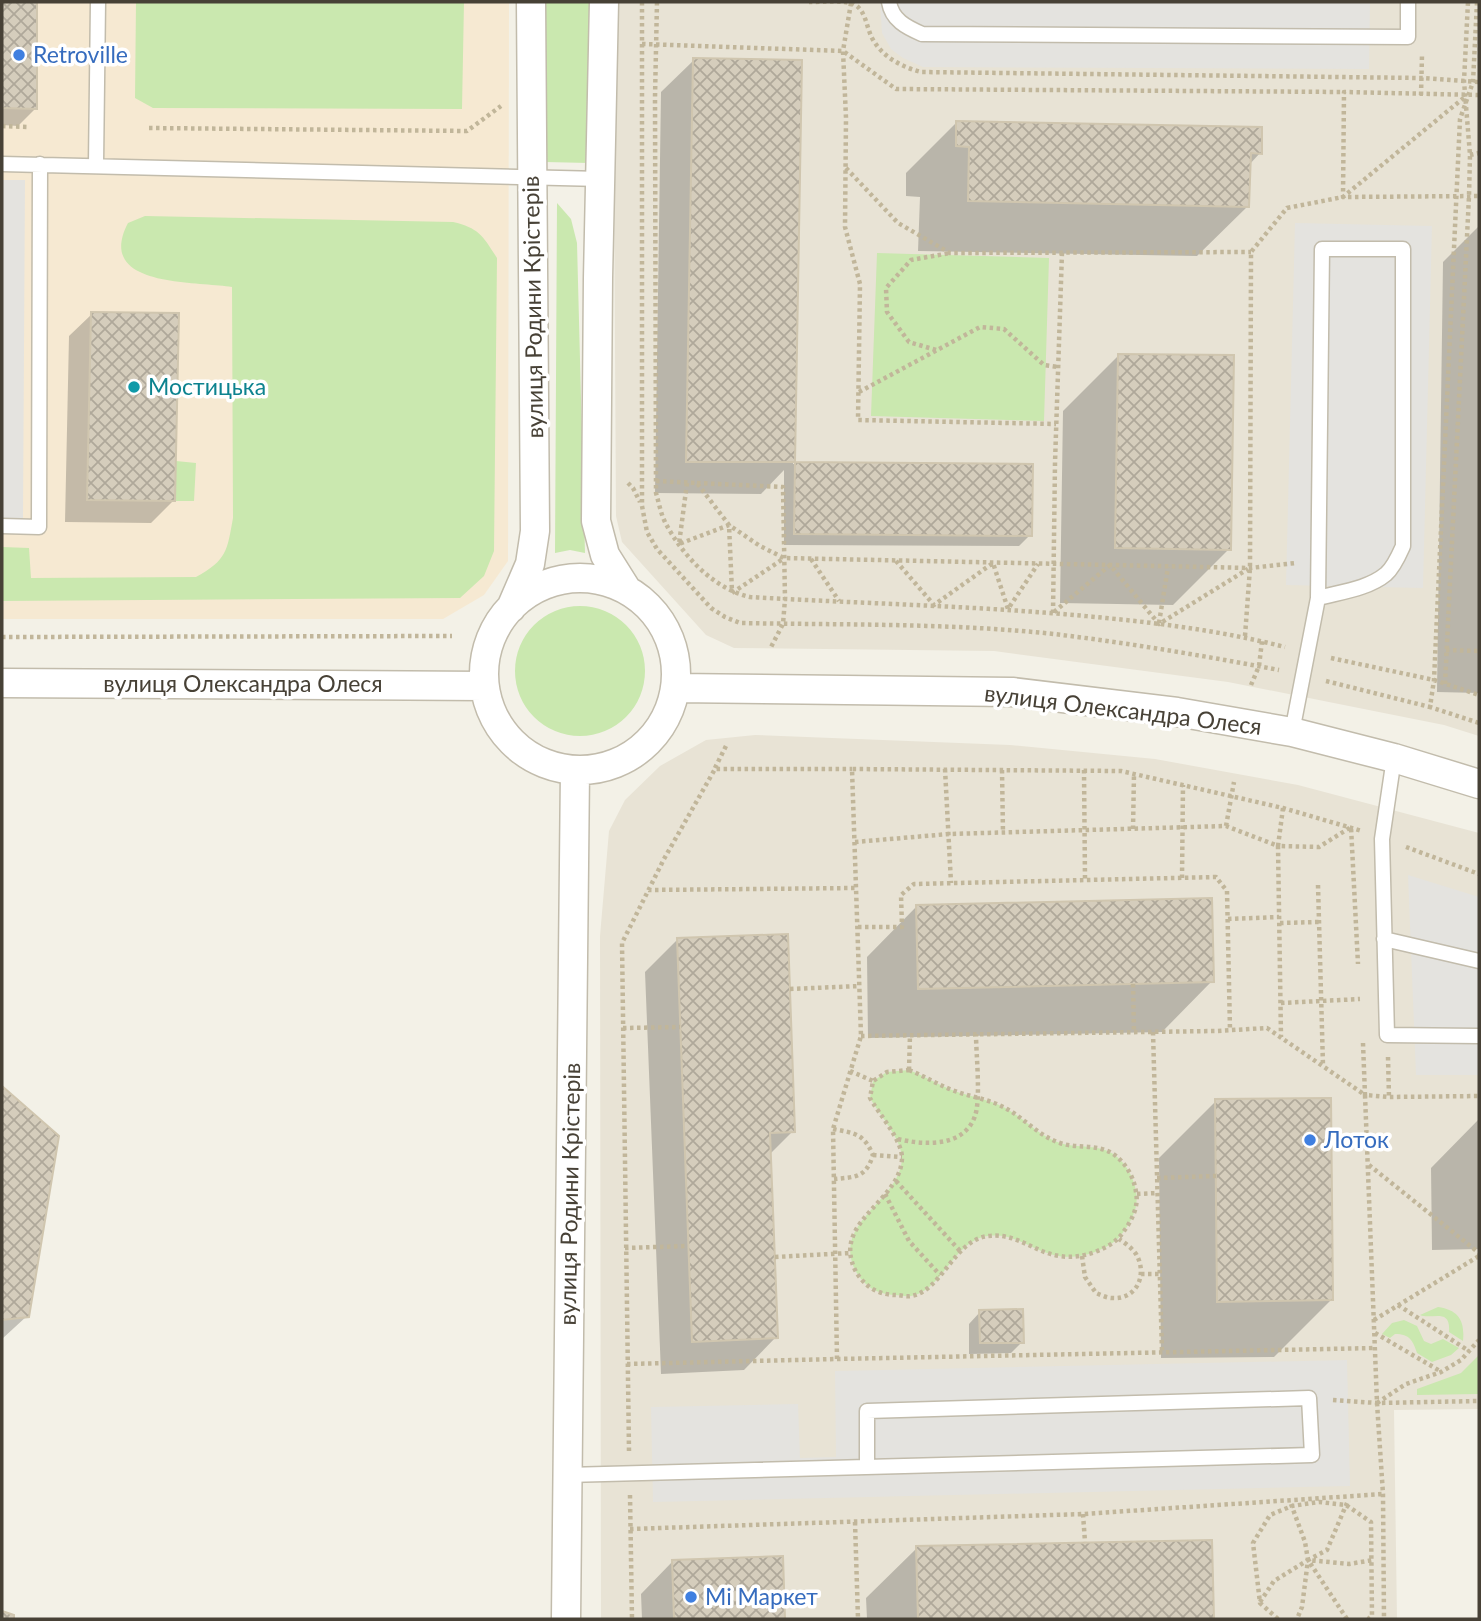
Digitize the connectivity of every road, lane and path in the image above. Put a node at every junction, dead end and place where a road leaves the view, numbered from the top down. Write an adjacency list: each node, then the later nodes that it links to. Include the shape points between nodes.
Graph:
1 (99, 2): 28 (lane)
2 (531, 2): 30 (street, вулиця Родини Крістерів)
3 (604, 2): 31 (street)
4 (642, 2): 12 (path)
5 (657, 2): 13 (path)
6 (809, 2): 7 (path)
7 (851, 2): 14 (path); 15 (path, via 861,9 880,49 892,60 921,72)
8 (889, 2): 9 (lane, via 903,25 922,34 1408,37)
9 (1408, 2)
10 (1468, 2): 15 (path)
11 (1477, 2): 16 (path)
12 (642, 44): 13 (path); 68 (path, via 642,493 647,532 711,608 740,623)
13 (656, 44): 14 (path); 43 (path)
14 (842, 51): 17 (path, via 896,89); 29 (path)
15 (1464, 81): 16 (path); 18 (path)
16 (1476, 82): 18 (path)
17 (1344, 92): 18 (path); 35 (path)
18 (1466, 95): 19 (path); 25 (path); 33 (path, via 1460,119); 35 (path)
19 (1479, 95)
20 (509, 99): 23 (path, via 467,131)
21 (2, 126): 22 (path)
22 (28, 127)
23 (149, 128)
24 (1479, 153): 25 (path)
25 (1470, 155): 34 (path)
26 (2, 164): 27 (lane)
27 (40, 164): 28 (lane); 47 (lane, via 39,527)
28 (96, 164): 30 (lane)
29 (845, 169): 38 (path, via 898,223); 41 (path, via 845,227 860,284)
30 (531, 176): 31 (lane); 65 (street, вулиця Родини Крістерів, via 535,531 530,564)
31 (601, 178): 59 (street, via 596,522 605,555)
32 (1479, 195): 34 (path)
33 (1456, 196): 34 (path); 35 (path); 80 (path)
34 (1469, 196): 75 (path)
35 (1343, 197): 37 (path, via 1287,208)
36 (1062, 252): 37 (path); 38 (path); 40 (path)
37 (1251, 252): 58 (path)
38 (950, 253): 39 (path, via 911,260 887,288 887,312 909,342)
39 (936, 351): 40 (path, via 980,327 1004,329 1044,365); 41 (path)
40 (1058, 368): 42 (path)
41 (859, 392): 42 (path, via 858,420)
42 (1056, 424): 55 (path)
43 (656, 481): 44 (path); 48 (path, via 665,522)
44 (687, 483): 45 (path); 48 (path)
45 (697, 483): 46 (path); 49 (path, via 783,487)
46 (729, 525): 48 (path); 49 (path); 60 (path)
47 (2, 526)
48 (679, 544): 60 (path)
49 (784, 558): 50 (path); 60 (path); 62 (path)
50 (811, 559): 52 (path); 63 (path)
51 (1319, 560): 58 (path); 61 (lane); 61 (lane, via 1322,249 1403,249 1403,546 1386,574 1362,587)
52 (896, 561): 53 (path); 64 (path)
53 (993, 563): 54 (path); 64 (path); 66 (path)
54 (1038, 564): 55 (path); 66 (path)
55 (1055, 564): 56 (path); 67 (path)
56 (1110, 565): 57 (path); 67 (path); 69 (path)
57 (1168, 567): 58 (path); 69 (path)
58 (1250, 568): 69 (path); 71 (path)
59 (627, 590): 65 (street, via 601,580 573,578 524,596); 85 (street, via 649,606 665,628 674,654)
60 (732, 593): 62 (path)
61 (1318, 598): 77 (lane)
62 (785, 599): 63 (path); 68 (path)
63 (840, 601): 64 (path)
64 (934, 605): 66 (path)
65 (510, 608): 84 (street, via 491,637)
66 (1009, 609): 67 (path)
67 (1053, 613): 69 (path)
68 (783, 624): 74 (path); 78 (path, via 1052,634)
69 (1159, 624): 71 (path)
70 (452, 636): 72 (path)
71 (1245, 636): 73 (path)
72 (2, 637)
73 (1262, 641): 77 (path); 78 (path)
74 (771, 647)
75 (1446, 650): 76 (path); 82 (path)
76 (1479, 651)
77 (1307, 652): 79 (lane); 80 (path)
78 (1259, 666): 79 (path); 83 (path)
79 (1302, 675): 87 (path); 89 (lane)
80 (1434, 680): 82 (path); 87 (path)
81 (2, 683): 84 (street, вулиця Олександра Олеся)
82 (1445, 684): 86 (path)
83 (1251, 685)
84 (484, 686): 92 (street, via 494,718 522,751 541,762)
85 (676, 688): 89 (street, вулиця Олександра Олеся, via 1012,692 1177,712); 92 (street, via 665,719 645,746 616,763)
86 (1479, 695)
87 (1430, 707): 88 (path)
88 (1479, 723)
89 (1292, 732): 91 (street, вулиця Олександра Олеся)
90 (727, 744): 93 (path)
91 (1394, 758): 100 (street, вулиця Олександра Олеся); 111 (lane)
92 (575, 769): 191 (street, вулиця Родини Крістерів)
93 (715, 769): 94 (path); 120 (path)
94 (852, 769): 95 (path); 112 (path)
95 (945, 769): 96 (path); 110 (path)
96 (1002, 770): 97 (path); 109 (path)
97 (1084, 771): 98 (path); 108 (path)
98 (1134, 774): 101 (path); 107 (path)
99 (1234, 782): 102 (path)
100 (1479, 784)
101 (1183, 785): 102 (path); 106 (path)
102 (1233, 796): 103 (path); 104 (path)
103 (1283, 808): 105 (path); 113 (path)
104 (1226, 827): 106 (path); 113 (path)
105 (1351, 827): 111 (path); 113 (path, via 1319,847)
106 (1182, 828): 107 (path); 115 (path)
107 (1133, 829): 108 (path)
108 (1084, 830): 109 (path); 116 (path)
109 (1003, 832): 110 (path)
110 (949, 834): 112 (path); 117 (path)
111 (1382, 838): 114 (path); 125 (lane)
112 (855, 842): 119 (path)
113 (1278, 846): 122 (path)
114 (1479, 874)
115 (1182, 878): 116 (path); 121 (path, via 1216,877 1227,891)
116 (1085, 880): 117 (path)
117 (951, 883): 124 (path, via 914,884 901,895 902,927)
118 (1318, 885): 123 (path)
119 (857, 888): 120 (path); 124 (path)
120 (648, 890): 134 (path, via 622,943)
121 (1227, 919): 122 (path); 135 (path)
122 (1280, 920): 123 (path); 132 (path)
123 (1319, 922): 131 (path)
124 (858, 927): 128 (path)
125 (1384, 939): 126 (lane); 140 (lane)
126 (1479, 961)
127 (1133, 984): 136 (path)
128 (860, 986): 129 (path); 141 (path)
129 (790, 989)
130 (1360, 999): 131 (path)
131 (1321, 1001): 132 (path); 144 (path)
132 (1281, 1003): 143 (path)
133 (680, 1027): 134 (path)
134 (623, 1028): 166 (path)
135 (1230, 1031): 137 (path); 143 (path, via 1267,1028)
136 (1135, 1032): 137 (path); 138 (path)
137 (1153, 1032): 158 (path)
138 (976, 1034): 139 (path); 150 (path)
139 (910, 1035): 141 (path); 145 (path)
140 (1387, 1035): 142 (lane); 151 (path)
141 (861, 1036): 146 (path)
142 (1479, 1036)
143 (1282, 1038): 144 (path)
144 (1323, 1067): 148 (path)
145 (909, 1070): 147 (path, via 887,1072); 150 (path)
146 (850, 1072): 147 (path); 152 (path)
147 (873, 1081): 153 (path, via 870,1098)
148 (1365, 1095): 151 (path); 156 (path)
149 (1479, 1096): 151 (path)
150 (977, 1097): 153 (path, via 975,1117 965,1131 946,1142 919,1144); 163 (path, via 1008,1109 1032,1129 1060,1143 1114,1154 1130,1172)
151 (1389, 1097)
152 (833, 1129): 154 (path, via 866,1140); 159 (path)
153 (898, 1139): 155 (path)
154 (873, 1155): 155 (path); 159 (path, via 869,1168 856,1177)
155 (902, 1157): 160 (path)
156 (1368, 1164): 170 (path); 177 (path)
157 (1216, 1176): 158 (path)
158 (1157, 1178): 161 (path)
159 (834, 1179): 169 (path)
160 (896, 1181): 162 (path); 167 (path)
161 (1158, 1193): 163 (path); 174 (path)
162 (885, 1194): 168 (path, via 859,1224); 175 (path, via 909,1241)
163 (1137, 1194): 164 (path, via 1133,1218)
164 (1119, 1239): 171 (path); 173 (path, via 1135,1252)
165 (688, 1246): 166 (path)
166 (625, 1248): 184 (path)
167 (961, 1252): 171 (path, via 987,1236 1005,1237 1065,1258); 175 (path)
168 (849, 1253): 169 (path); 175 (path, via 866,1285 886,1295 912,1296)
169 (835, 1254): 172 (path); 183 (path)
170 (1479, 1255): 176 (path)
171 (1082, 1256): 173 (path, via 1085,1278 1096,1293 1114,1299 1129,1294 1141,1281)
172 (775, 1257)
173 (1141, 1274): 174 (path)
174 (1160, 1274): 182 (path)
175 (940, 1275)
176 (1398, 1305): 177 (path); 181 (path)
177 (1374, 1320): 178 (path)
178 (1374, 1333): 180 (path); 185 (path)
179 (1479, 1340): 181 (path)
180 (1375, 1348): 182 (path); 188 (path)
181 (1469, 1351): 185 (path)
182 (1162, 1352): 183 (path)
183 (837, 1359): 184 (path)
184 (627, 1364): 190 (path)
185 (1441, 1372): 188 (path, via 1406,1384)
186 (1309, 1398): 188 (path); 189 (lane, via 867,1411); 189 (lane, via 1312,1455)
187 (1479, 1401): 188 (path)
188 (1377, 1404): 192 (path)
189 (867, 1466): 190 (lane)
190 (629, 1473): 191 (lane); 199 (path)
191 (566, 1475): 204 (street, вулиця Родини Крістерів)
192 (1383, 1494): 193 (path); 211 (path)
193 (1352, 1497): 194 (path); 196 (path)
194 (1319, 1500): 195 (path); 196 (path)
195 (1290, 1503): 197 (path); 201 (path); 203 (path, via 1270,1515 1253,1542)
196 (1346, 1505): 201 (path, via 1327,1550); 202 (path, via 1371,1522)
197 (1083, 1514): 198 (path); 200 (path)
198 (855, 1522): 199 (path); 206 (path)
199 (630, 1529): 205 (path)
200 (1085, 1542)
201 (1308, 1560): 202 (path, via 1349,1564); 203 (path, via 1274,1581); 208 (path); 209 (path)
202 (1373, 1560): 210 (path, via 1372,1616)
203 (1259, 1603): 207 (path)
204 (566, 1619)
205 (632, 1619)
206 (858, 1619)
207 (1279, 1619)
208 (1297, 1619)
209 (1346, 1619)
210 (1368, 1619)
211 (1384, 1619)

